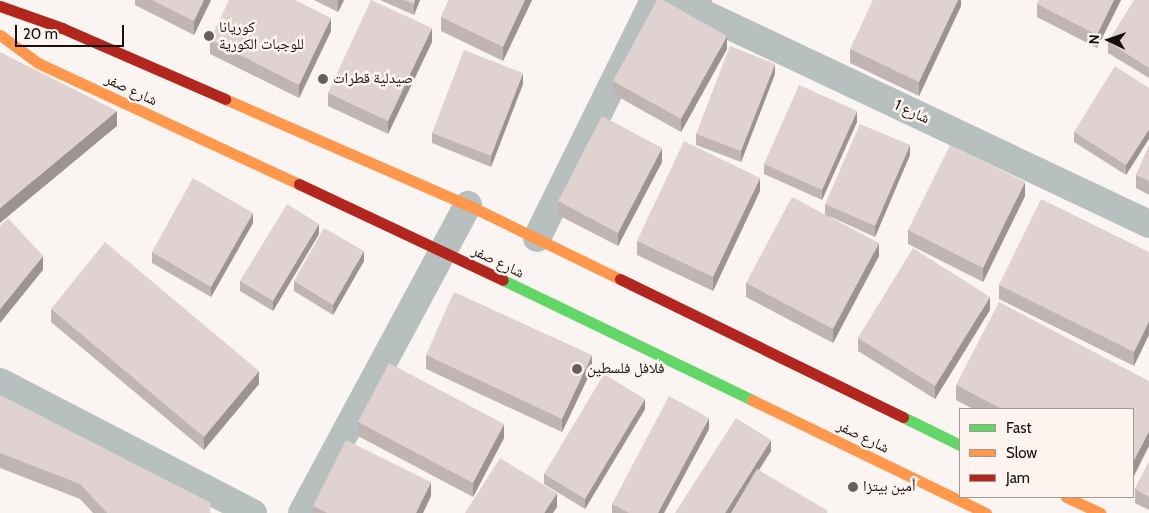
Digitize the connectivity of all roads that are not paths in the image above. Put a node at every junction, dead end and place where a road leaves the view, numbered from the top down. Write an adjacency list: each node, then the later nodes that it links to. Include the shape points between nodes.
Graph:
1 (654, 0): 7 (street)
2 (675, 0): 6 (street, شارع 1)
3 (0, 6): 5 (street, شارع صفر, via 62,28)
4 (0, 35): 8 (street, شارع صفر, via 38,63)
5 (468, 205): 7 (street, شارع صفر); 8 (street)
6 (1149, 224)
7 (537, 238): 10 (street, شارع صفر)
8 (442, 251): 13 (street); 14 (street, شارع صفر)
9 (0, 382): 12 (street)
10 (959, 445)
11 (1068, 498): 15 (street)
12 (254, 513)
13 (302, 513)
14 (986, 513)
15 (1100, 513)

